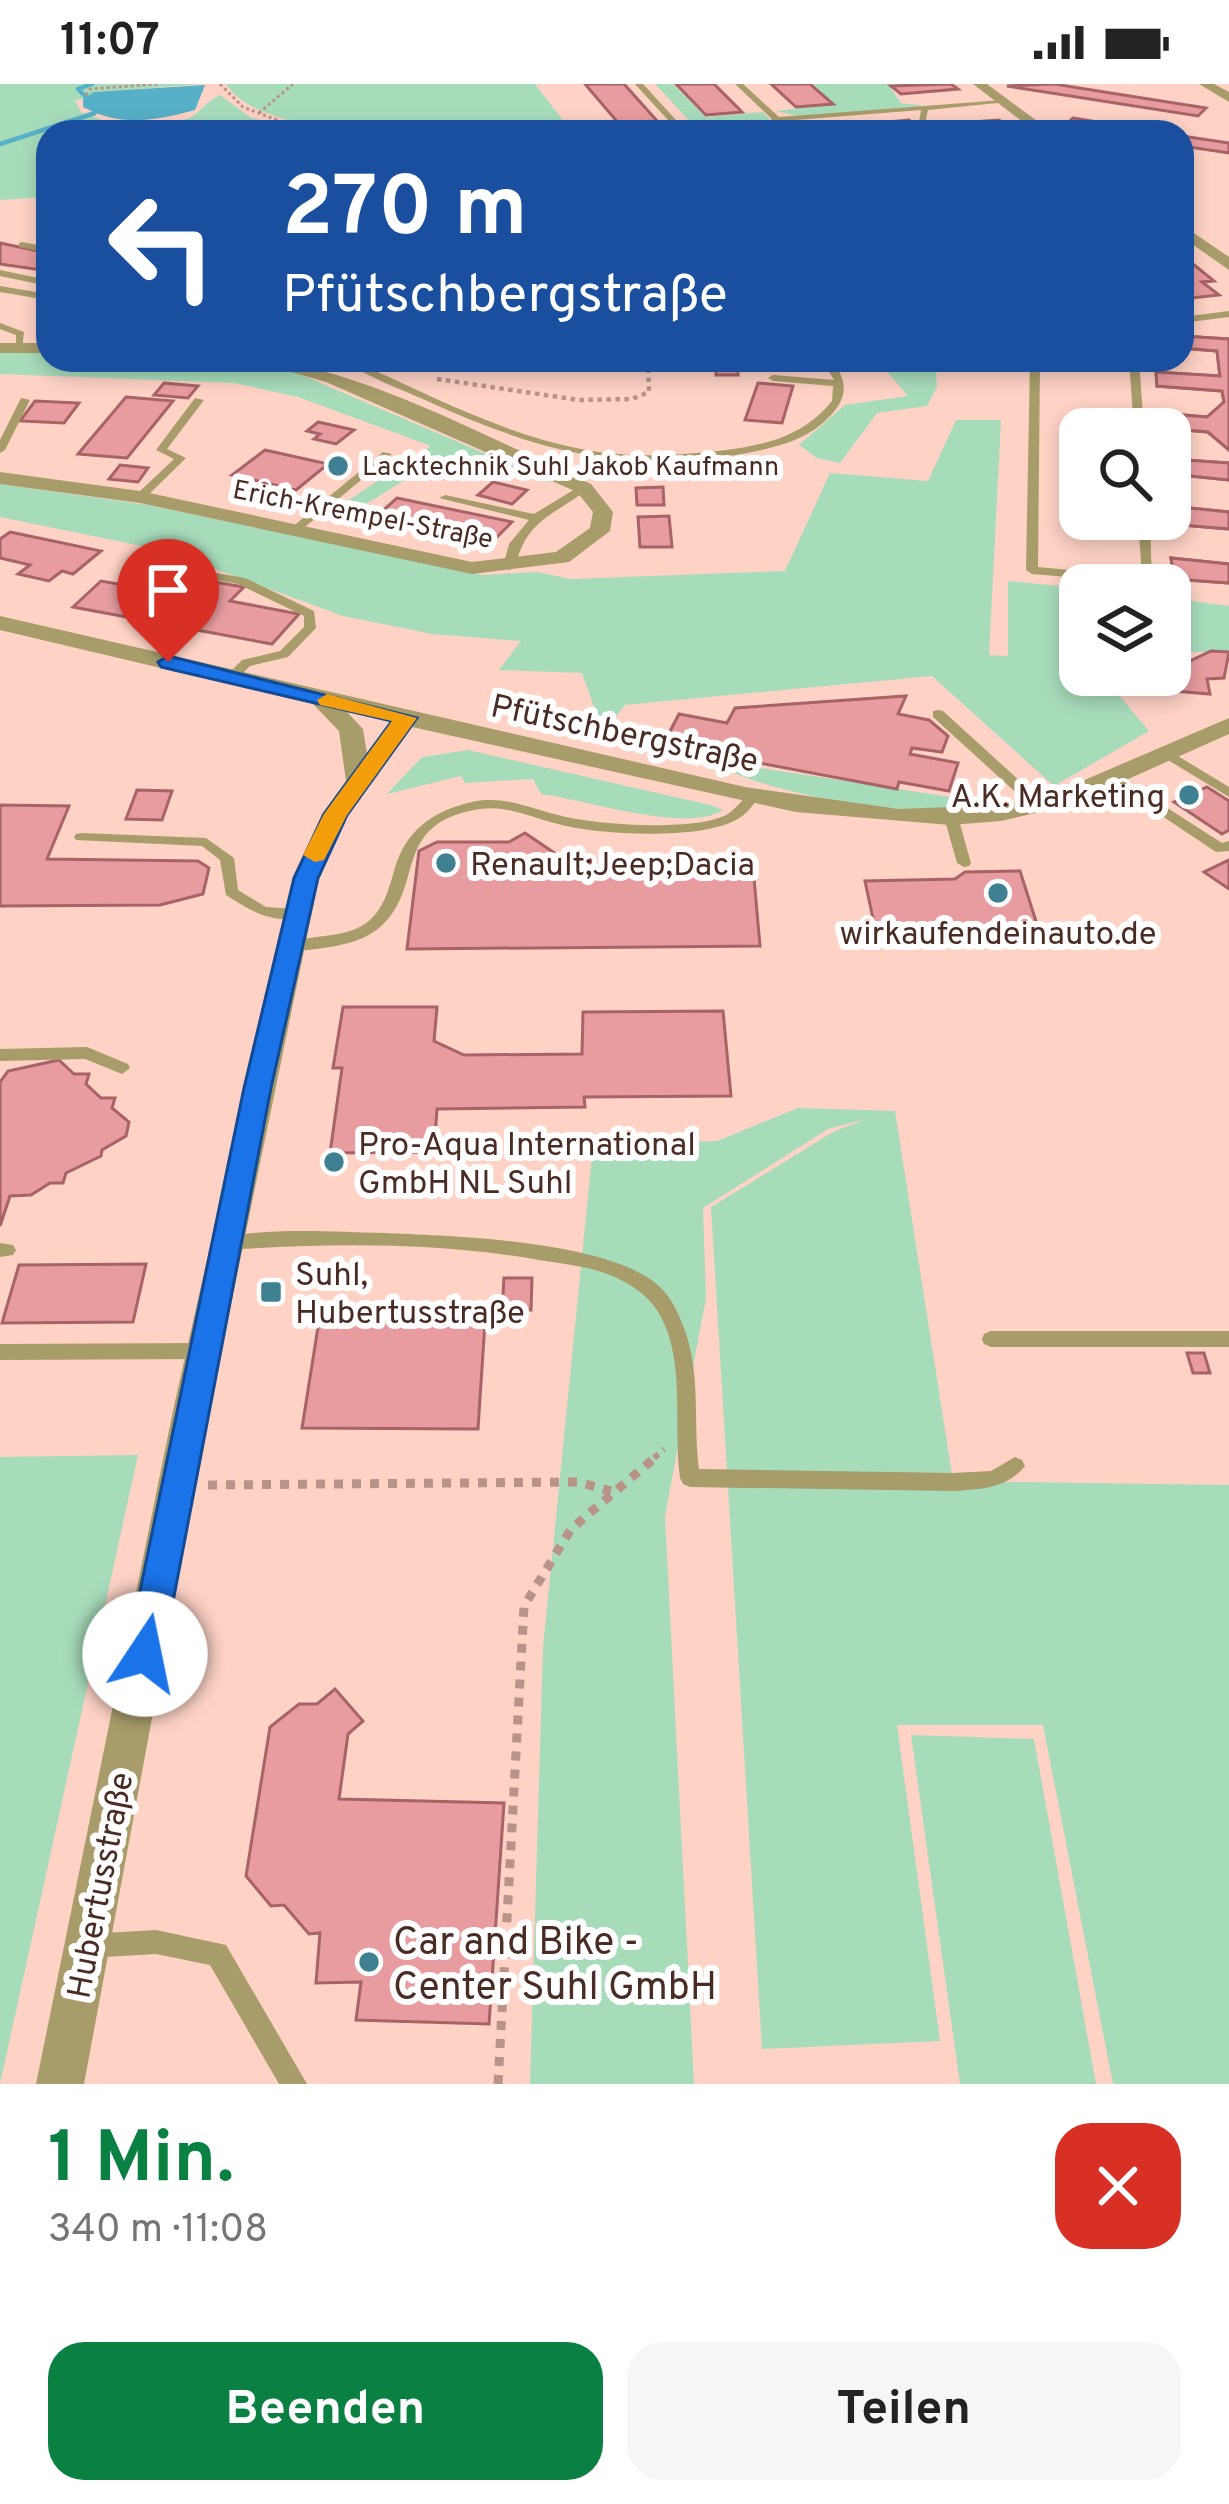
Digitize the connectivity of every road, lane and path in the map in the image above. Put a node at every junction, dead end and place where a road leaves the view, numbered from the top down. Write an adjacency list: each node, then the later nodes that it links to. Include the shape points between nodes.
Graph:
1 (158, 84): 8 (path)
2 (220, 84): 12 (path)
3 (292, 84): 12 (path)
4 (639, 84): 15 (lane)
5 (739, 84): 13 (lane)
6 (979, 84): 10 (street)
7 (1205, 84): 9 (street)
8 (86, 95)
9 (1229, 98)
10 (1003, 102): 11 (lane); 17 (street)
11 (925, 108): 13 (lane); 16 (lane)
12 (257, 115): 14 (path)
13 (777, 119)
14 (272, 120)
15 (672, 120)
16 (922, 120)
17 (1028, 120)
18 (22, 245): 19 (lane)
19 (36, 248)
20 (1215, 249): 21 (street)
21 (1229, 265)
22 (0, 273): 23 (lane)
23 (36, 280)
24 (0, 290): 25 (lane)
25 (36, 295)
26 (1229, 314): 27 (lane)
27 (1194, 318)
28 (0, 326): 29 (lane, via 21,334)
29 (9, 348)
30 (308, 372): 38 (street)
31 (342, 372): 38 (street)
32 (373, 372): 37 (lane)
33 (648, 372): 37 (path, via 649,392 625,401)
34 (833, 372): 40 (lane)
35 (1035, 372): 52 (lane, via 1032,570 1148,581)
36 (1135, 372): 43 (lane)
37 (378, 375): 40 (lane, via 541,446 608,458 706,457 804,436 837,401)
38 (332, 378): 47 (street)
39 (772, 378): 40 (lane)
40 (838, 383)
41 (25, 400): 44 (lane)
42 (200, 400): 48 (lane, via 161,450 181,458)
43 (1137, 408)
44 (0, 449)
45 (387, 454): 51 (lane)
46 (0, 478): 48 (street, Erich-Krempel-Straße)
47 (584, 488): 50 (lane); 54 (street, Erich-Krempel-Straße, via 603,512 600,532 562,558)
48 (140, 497): 51 (street, Erich-Krempel-Straße)
49 (445, 498): 50 (lane)
50 (536, 518): 54 (lane)
51 (295, 530): 54 (street, Erich-Krempel-Straße, via 472,568)
52 (1145, 540)
53 (148, 564): 56 (lane, via 241,580 310,614 310,628 284,654 245,663)
54 (509, 567)
55 (0, 623): 56 (street, Pfütschbergstraße)
56 (231, 678): 57 (street, Pfütschbergstraße)
57 (322, 699): 59 (street, Pfütschbergstraße); 63 (street, via 351,728)
58 (938, 715): 66 (lane)
59 (406, 718): 63 (street, Hubertusstraße); 65 (street, Pfütschbergstraße)
60 (1226, 730): 61 (street, Pfütschbergstraße)
61 (1168, 754): 62 (street, Pfütschbergstraße); 64 (lane)
62 (1116, 779): 66 (street, Pfütschbergstraße); 69 (lane, via 1221,849)
63 (358, 780): 71 (street, Hubertusstraße, via 321,841)
64 (1229, 793)
65 (755, 794): 67 (street, Pfütschbergstraße); 72 (lane, via 732,818 700,824 586,826 494,803 440,815 413,837 393,906 373,929 329,945)
66 (1039, 806): 67 (street, Pfütschbergstraße)
67 (950, 817): 70 (lane)
68 (81, 837): 71 (lane, via 206,842 226,858 231,892 263,911)
69 (1229, 845)
70 (964, 863)
71 (297, 914): 72 (street, Hubertusstraße)
72 (290, 946): 75 (street, Hubertusstraße)
73 (0, 1055): 74 (lane, via 87,1052)
74 (122, 1068)
75 (226, 1243): 78 (street, Hubertusstraße); 80 (lane, via 290,1236 606,1263 635,1276 663,1306 683,1353)
76 (991, 1339): 77 (lane)
77 (1229, 1340)
78 (204, 1351): 79 (lane); 82 (street, Hubertusstraße)
79 (0, 1352)
80 (687, 1404): 81 (lane, via 690,1478 953,1482 994,1479); 83 (path, via 666,1447)
81 (1015, 1466)
82 (177, 1486): 83 (path, via 578,1482); 84 (street, Hubertusstraße)
83 (611, 1490): 87 (path, via 536,1572 524,1606)
84 (87, 1946): 85 (street, Hubertusstraße); 86 (lane, via 156,1942 218,1954)
85 (60, 2084)
86 (294, 2084)
87 (498, 2084)

